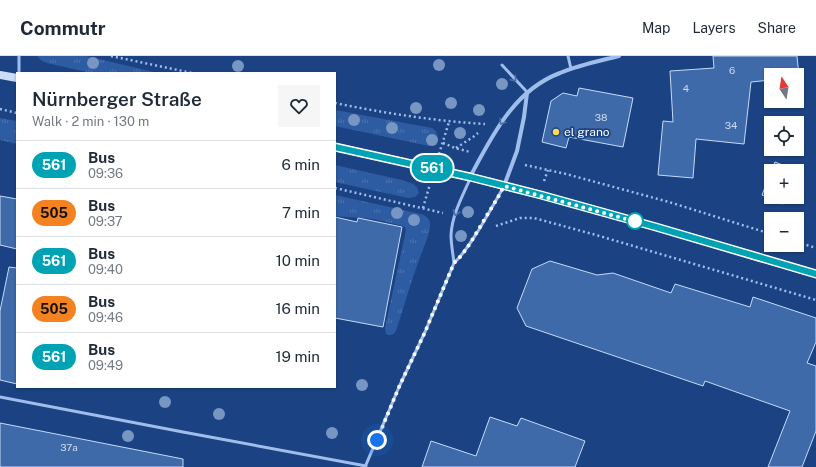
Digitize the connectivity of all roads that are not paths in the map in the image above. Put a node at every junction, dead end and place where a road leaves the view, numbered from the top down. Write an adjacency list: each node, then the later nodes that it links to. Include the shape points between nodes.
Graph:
1 (19, 56): 6 (lane)
2 (568, 56): 5 (lane)
3 (619, 56): 5 (street)
4 (502, 65): 9 (lane, one-way to 9)
5 (571, 69): 9 (street, via 548,78)
6 (19, 72)
7 (0, 75): 8 (main road)
8 (16, 78)
9 (527, 92): 11 (street, one-way to 11, via 512,107); 12 (street, via 517,151)
10 (336, 147): 11 (main road)
11 (470, 177): 12 (main road); 13 (lane, one-way to 13, via 452,224)
12 (504, 186): 13 (lane, via 471,243); 14 (main road)
13 (454, 263): 16 (lane)
14 (816, 274)
15 (0, 397): 16 (lane)
16 (366, 466)

